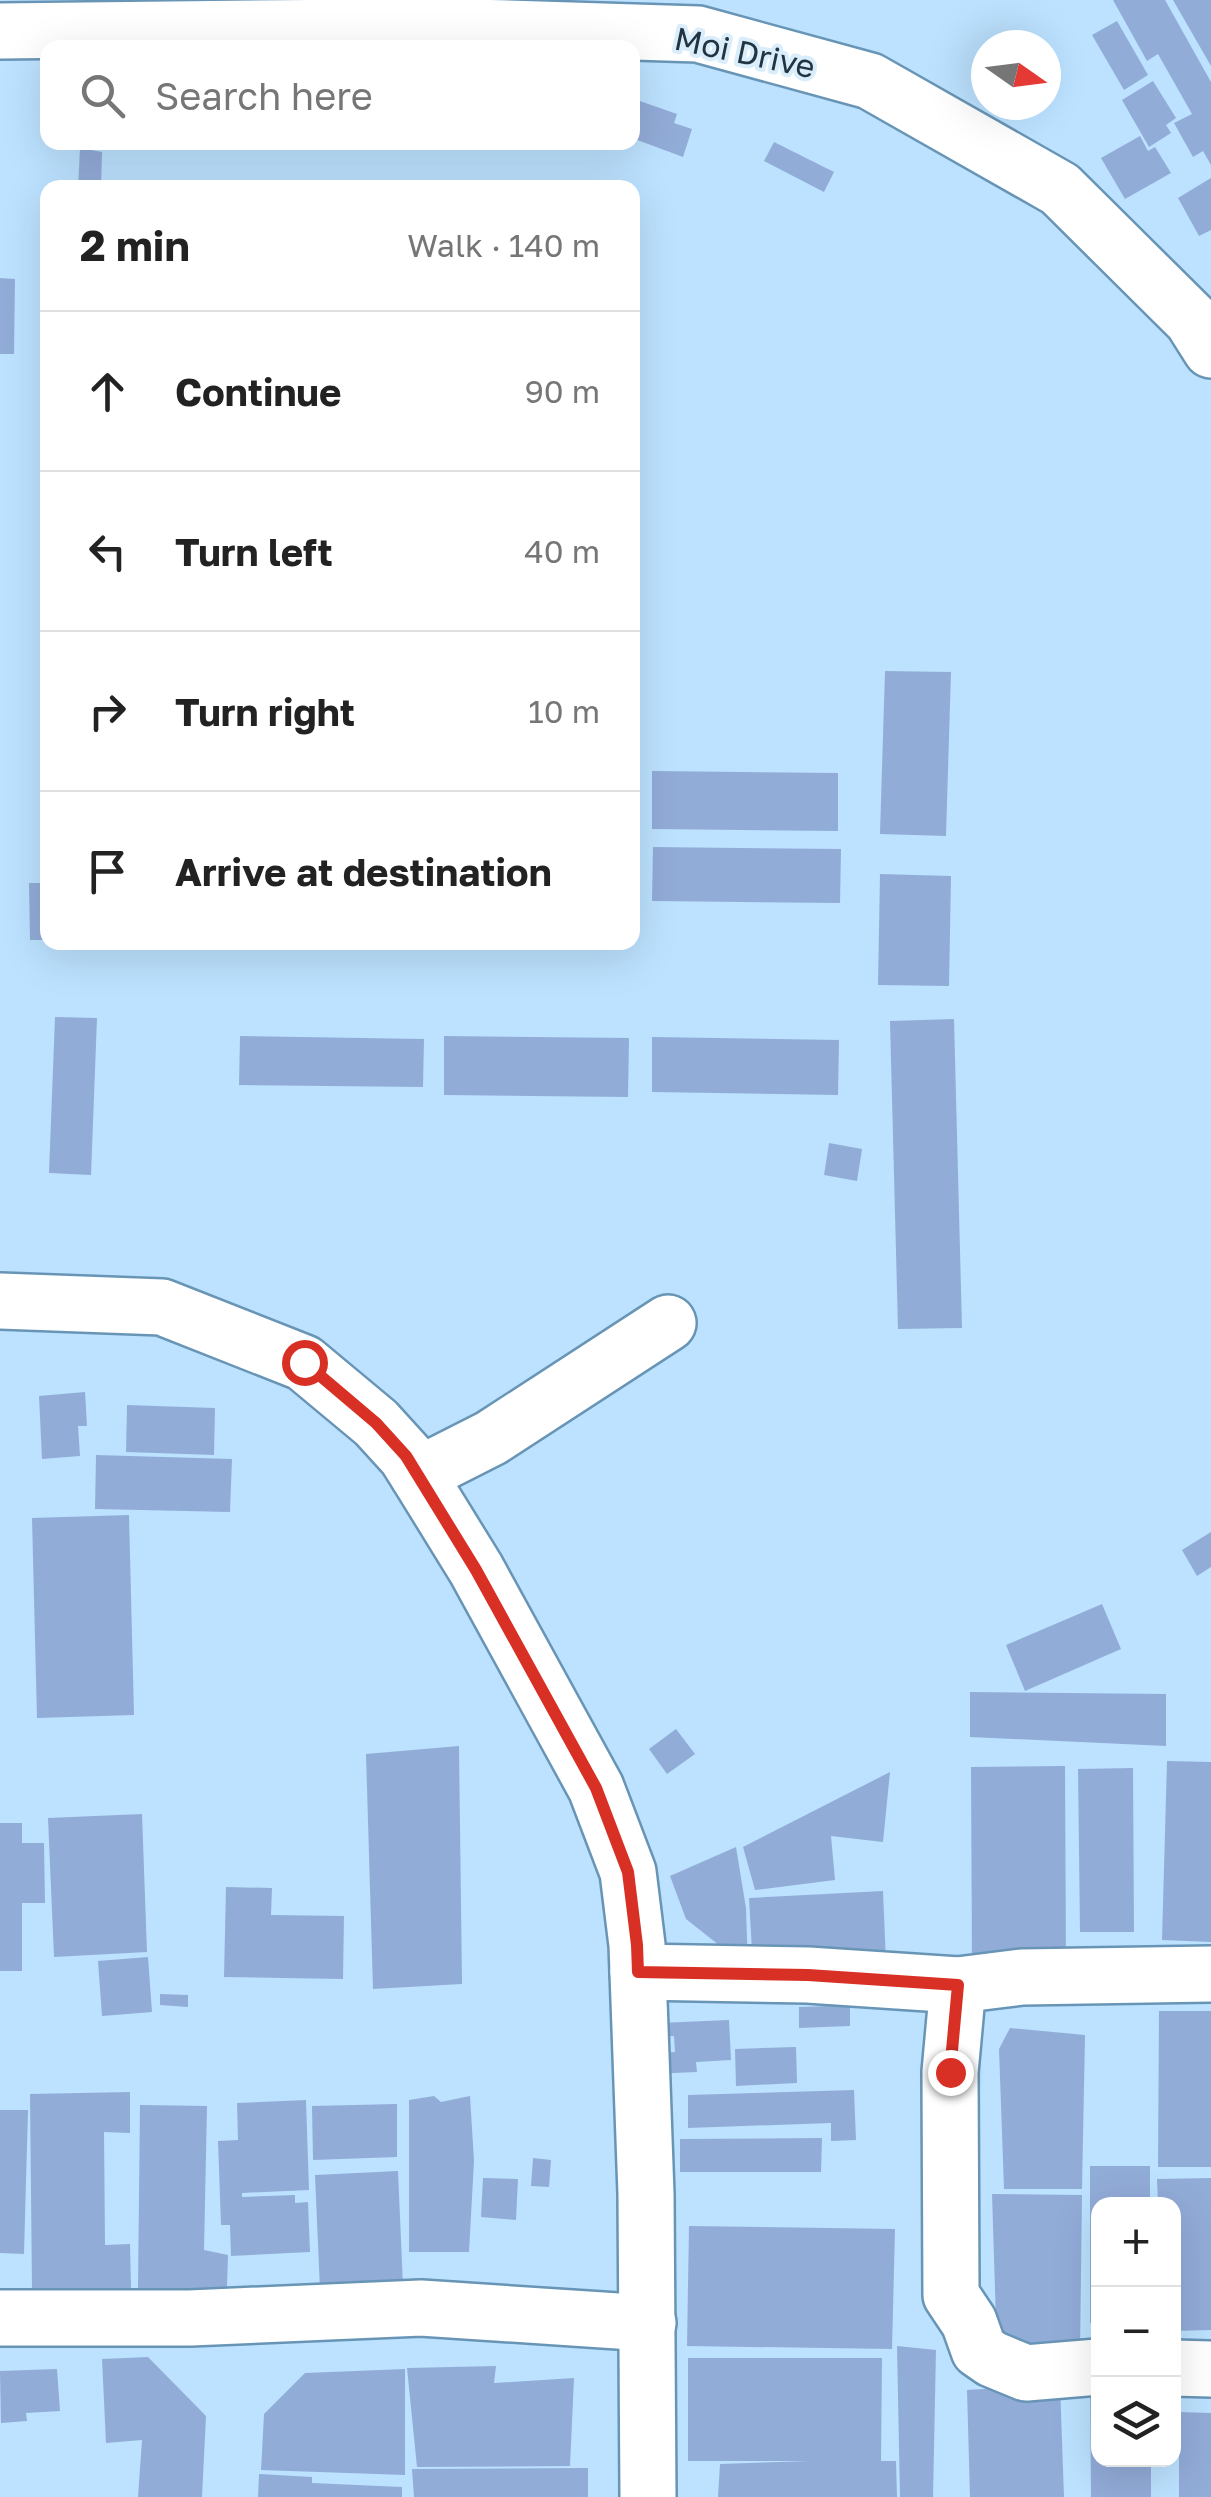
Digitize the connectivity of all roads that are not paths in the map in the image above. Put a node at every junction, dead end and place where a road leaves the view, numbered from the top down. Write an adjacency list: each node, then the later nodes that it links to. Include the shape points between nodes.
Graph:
1 (448, 13): 2 (street, Moi Drive); 3 (street, Moi Drive, via 698,34 870,82 1060,190 1192,320)
2 (0, 31)
3 (1211, 350)
4 (0, 1301): 6 (street, via 162,1307 304,1362 376,1423)
5 (668, 1323): 6 (street, via 491,1438)
6 (418, 1475): 7 (street, via 596,1788 628,1872)
7 (638, 1972): 9 (street); 11 (street)
8 (1211, 1974): 9 (street, via 1022,1977)
9 (958, 1985): 12 (street, via 950,2072 952,2295 979,2350 992,2359 1026,2372)
10 (0, 2318): 11 (street, via 421,2308)
11 (648, 2323): 15 (street)
12 (1091, 2367)
13 (1181, 2368): 14 (street)
14 (1211, 2368)
15 (648, 2497)

